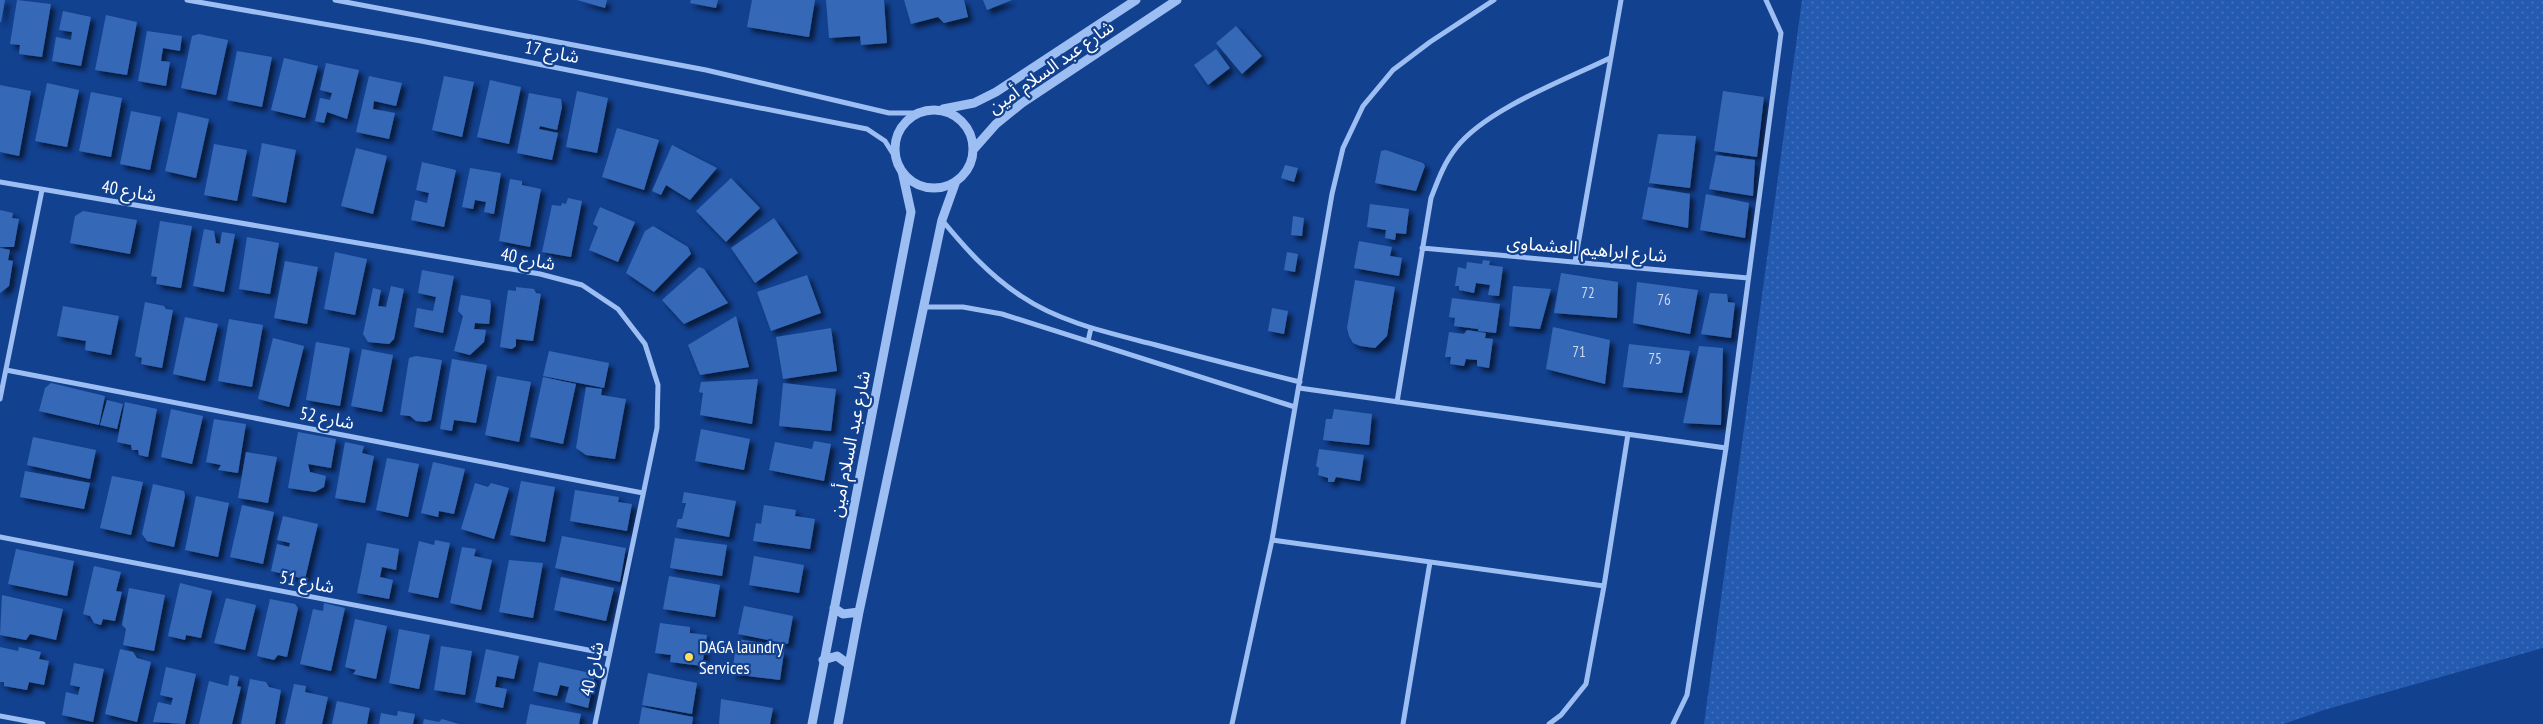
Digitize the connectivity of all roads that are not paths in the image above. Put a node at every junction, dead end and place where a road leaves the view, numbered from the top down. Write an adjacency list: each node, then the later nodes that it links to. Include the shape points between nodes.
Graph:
1 (187, 0): 12 (street, شارع 17, via 421,41 866,130 880,136)
2 (335, 0): 10 (street, شارع 17, via 706,70 890,113)
3 (1136, 0): 9 (street, شارع عبد السلام أمين, via 996,92 966,105)
4 (1177, 0): 11 (street, شارع عبد السلام أمين, via 1022,103 996,124)
5 (1494, 0): 25 (street, via 1393,70 1363,106 1343,148 1332,194)
6 (1621, 0): 8 (street)
7 (1766, 0): 20 (street, via 1781,33)
8 (1610, 58): 18 (street, via 1501,111 1456,147 1441,171 1431,198); 19 (street)
9 (935, 110): 10 (street); 11 (street, via 958,117 967,126)
10 (919, 113): 12 (street, via 909,119 896,138)
11 (974, 150): 14 (street, via 968,167)
12 (897, 160): 13 (street)
13 (902, 171): 14 (street, via 921,186 933,188); 36 (street, شارع عبد السلام أمين, via 911,212)
14 (956, 181): 17 (street)
15 (0, 182): 16 (street, شارع 40)
16 (42, 190): 24 (street); 31 (street, شارع 40, via 540,274 582,285 618,309 644,344 658,385 657,428)
17 (942, 220): 21 (street); 22 (street, via 965,249 1022,297 1055,315)
18 (1422, 248): 19 (street, شارع ابراهيم العشماوى); 27 (street)
19 (1575, 262): 20 (street, شارع ابراهيم العشماوى)
20 (1748, 278): 30 (street)
21 (924, 306): 23 (street, via 963,307 1002,314); 37 (street)
22 (1091, 328): 23 (street); 25 (street)
23 (1088, 341): 28 (street)
24 (6, 370): 26 (street); 31 (street, شارع 52)
25 (1299, 385): 27 (street); 28 (street)
26 (0, 400)
27 (1397, 402): 29 (street)
28 (1295, 407): 33 (street)
29 (1628, 434): 30 (street); 35 (street)
30 (1726, 448): 49 (street, via 1687,695)
31 (643, 493): 38 (street, شارع 40)
32 (0, 537): 38 (street, شارع 51)
33 (1272, 540): 34 (street); 46 (street)
34 (1430, 562): 35 (street); 47 (street)
35 (1604, 586): 48 (street, via 1586,684 1561,716)
36 (834, 608): 37 (street, via 843,614); 39 (street, شارع عبد السلام أمين)
37 (859, 612): 40 (street)
38 (609, 654): 43 (street, شارع 40)
39 (823, 660): 40 (street, via 837,656); 44 (street, شارع عبد السلام أمين)
40 (848, 664): 45 (street)
41 (0, 716): 42 (street)
42 (43, 724)
43 (595, 724)
44 (812, 724)
45 (838, 724)
46 (1232, 724)
47 (1403, 724)
48 (1549, 724)
49 (1672, 724)

